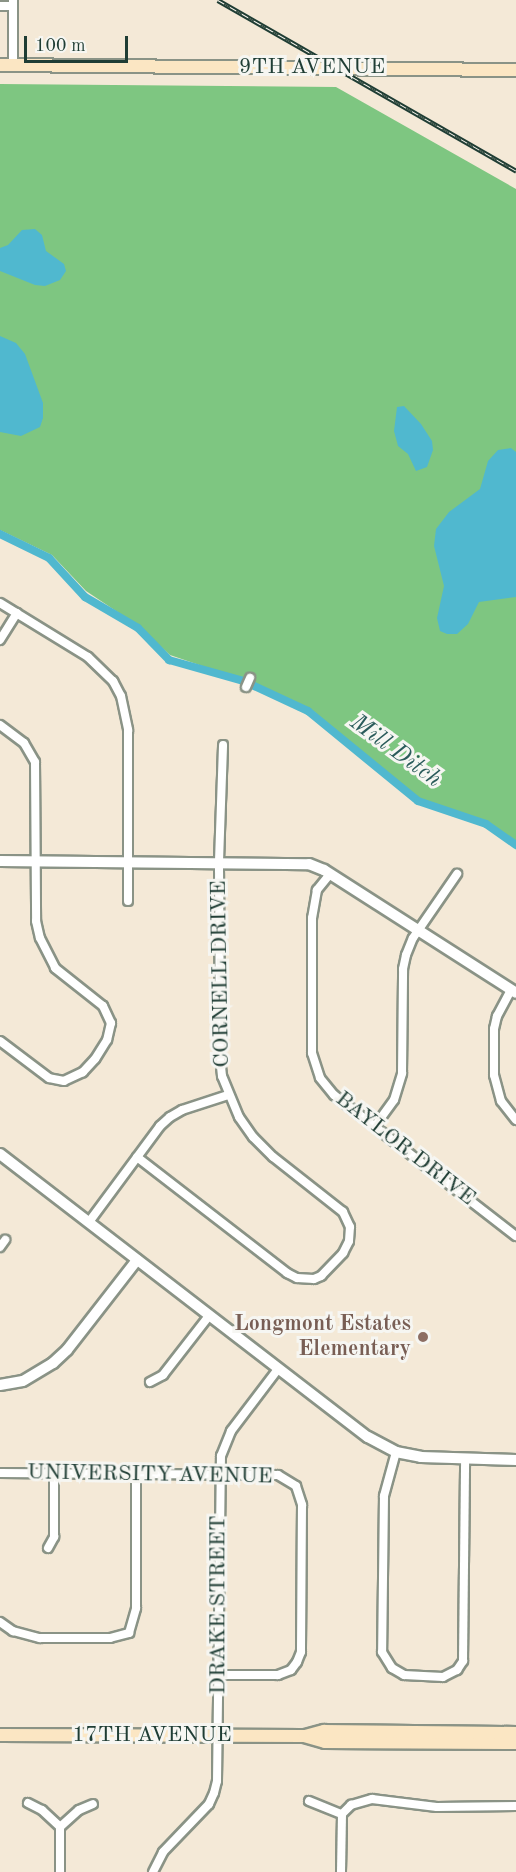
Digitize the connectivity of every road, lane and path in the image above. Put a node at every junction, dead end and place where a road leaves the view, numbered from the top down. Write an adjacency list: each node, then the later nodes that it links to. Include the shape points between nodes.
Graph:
1 (13, 3): 2 (street); 4 (street)
2 (0, 6)
3 (0, 65): 4 (main road, 9TH AVENUE)
4 (13, 65): 5 (main road, 9TH AVENUE)
5 (516, 70)
6 (0, 603): 7 (street)
7 (16, 613): 8 (street); 13 (street, via 88,657 113,681 121,696 128,730)
8 (0, 640)
9 (0, 725): 12 (street, via 24,743 35,762)
10 (223, 745): 14 (street, CORNELL DRIVE)
11 (0, 861): 12 (street)
12 (35, 861): 13 (street); 20 (street, via 36,921 46,953 55,968 103,1006 110,1031 89,1066 64,1081 49,1078)
13 (127, 861): 14 (street); 17 (street)
14 (219, 861): 15 (street, via 303,863); 21 (street, CORNELL DRIVE, via 220,1057)
15 (330, 874): 18 (street); 23 (street, BAYLOR DRIVE, via 317,890 312,910 312,1053 320,1078 329,1090)
16 (458, 874): 18 (street)
17 (128, 901)
18 (418, 931): 19 (street); 23 (street, via 403,969 399,1087)
19 (514, 992): 22 (street, via 497,1016 494,1075 501,1101)
20 (0, 1041)
21 (228, 1095): 25 (street, via 170,1117); 25 (street, CORNELL DRIVE, via 253,1137 348,1220 349,1241 321,1276 309,1279 287,1273)
22 (516, 1120)
23 (375, 1126): 27 (street, BAYLOR DRIVE)
24 (0, 1154): 26 (street)
25 (137, 1157): 26 (street)
26 (89, 1222): 28 (street)
27 (516, 1236)
28 (137, 1260): 29 (street); 32 (street, via 53,1363 23,1381)
29 (209, 1316): 30 (street); 31 (street, via 163,1375)
30 (278, 1369): 33 (street, via 368,1437); 38 (street, DRAKE STREET, via 231,1431 221,1456)
31 (150, 1382)
32 (0, 1385)
33 (396, 1452): 34 (street); 34 (street, via 384,1496 382,1652 392,1668 404,1676 443,1677 457,1670 463,1661)
34 (465, 1460): 35 (street)
35 (516, 1460)
36 (0, 1473): 37 (street, UNIVERSITY AVENUE)
37 (54, 1473): 39 (street, UNIVERSITY AVENUE); 40 (street, via 54,1537)
38 (220, 1474): 39 (street, UNIVERSITY AVENUE); 42 (street, DRAKE STREET); 42 (street, UNIVERSITY AVENUE, via 278,1475 296,1486 302,1505 301,1652 297,1662 291,1670 278,1675)
39 (136, 1475): 41 (street, via 136,1608 129,1633 110,1638 40,1638 13,1631)
40 (48, 1548)
41 (0, 1622)
42 (219, 1675): 45 (street, DRAKE STREET)
43 (516, 1732): 46 (main road, 17TH AVENUE, via 324,1731)
44 (0, 1735): 45 (main road, 17TH AVENUE)
45 (218, 1736): 46 (main road, 17TH AVENUE); 55 (street, DRAKE STREET, via 214,1793 209,1804 163,1852)
46 (304, 1736): 47 (main road, 17TH AVENUE, via 325,1742)
47 (516, 1743)
48 (309, 1801): 52 (street)
49 (28, 1803): 53 (street)
50 (93, 1804): 53 (street)
51 (516, 1806): 52 (street, via 437,1807 372,1799 351,1805)
52 (342, 1814): 56 (street)
53 (60, 1827): 54 (street)
54 (60, 1872)
55 (153, 1872)
56 (341, 1872)

